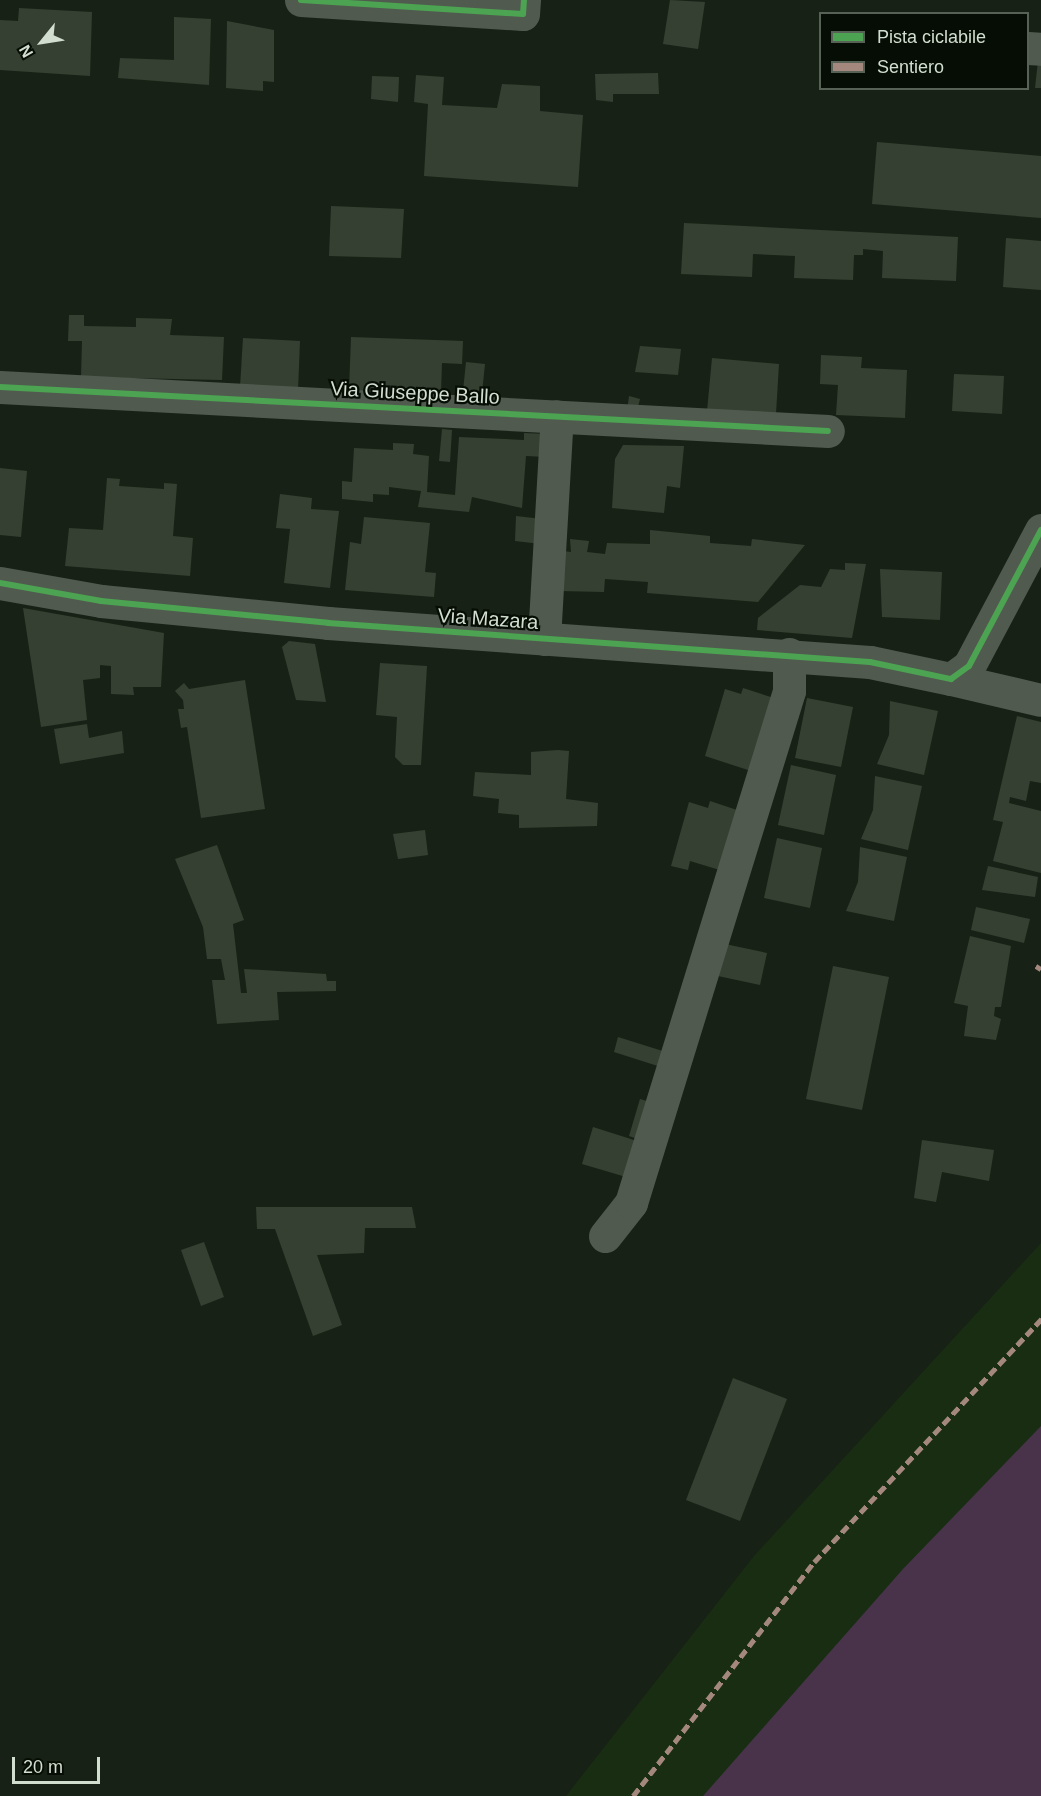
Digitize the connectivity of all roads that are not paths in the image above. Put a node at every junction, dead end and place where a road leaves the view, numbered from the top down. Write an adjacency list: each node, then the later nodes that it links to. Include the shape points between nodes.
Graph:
1 (301, 0): 2 (street, via 524,14)
2 (524, 0)
3 (0, 387): 4 (street, Via Giuseppe Ballo)
4 (557, 417): 5 (street, Via Giuseppe Ballo); 8 (street)
5 (828, 431)
6 (1041, 530): 10 (street)
7 (0, 583): 8 (street, Via Mazara, via 101,602)
8 (544, 639): 9 (street, Via Mazara)
9 (789, 654): 10 (street, Via Mazara); 12 (street, via 789,691 631,1203)
10 (960, 672): 11 (street, Via Mazara)
11 (1041, 700)
12 (605, 1236)

